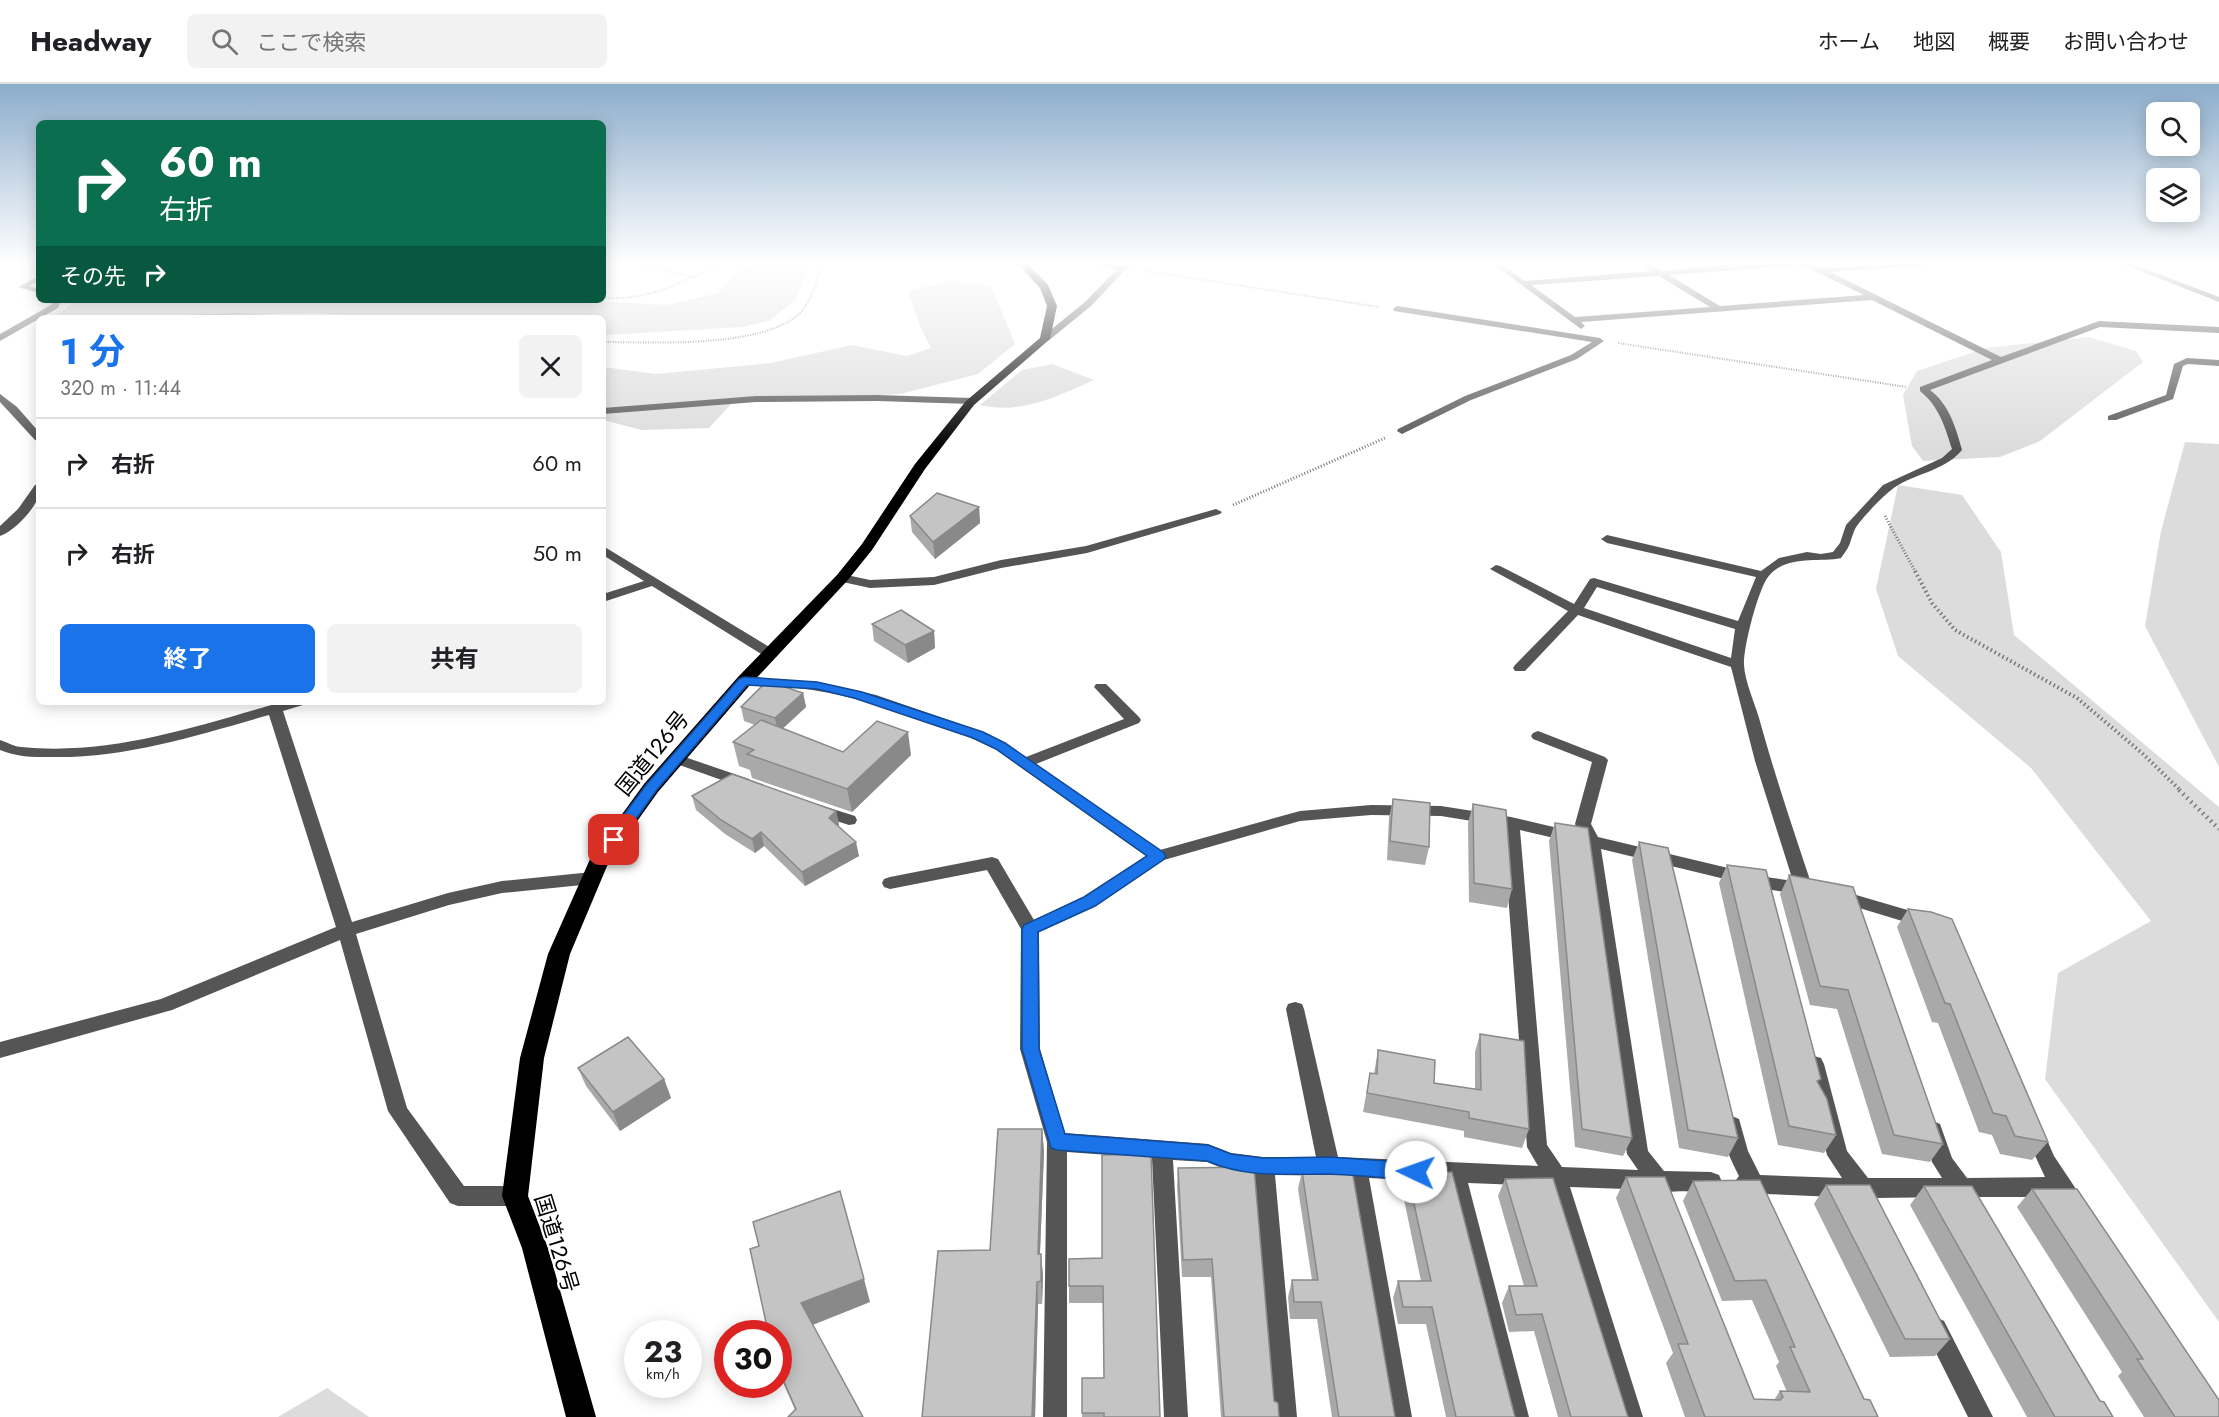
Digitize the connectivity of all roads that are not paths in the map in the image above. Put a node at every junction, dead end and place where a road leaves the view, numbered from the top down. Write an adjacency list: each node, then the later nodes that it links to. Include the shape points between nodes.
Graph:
1 (22, 325): 10 (street)
2 (1048, 325): 11 (highway)
3 (1062, 325): 11 (street)
4 (1500, 325): 12 (street)
5 (1580, 325): 12 (street)
6 (1930, 325): 13 (street)
7 (2094, 325): 13 (street)
8 (2122, 325): 9 (street)
9 (2219, 330)
10 (0, 338)
11 (1045, 339): 16 (highway, 国道126号)
12 (1600, 341): 19 (street, via 1574,357 1468,398)
13 (2001, 361): 27 (street, via 1923,389 1935,397 1948,421 1957,450 1946,460 1887,487 1850,527 1846,544 1837,555 1783,561)
14 (2219, 363): 18 (street, via 2179,364 2170,397)
15 (0, 397): 20 (street)
16 (972, 401): 17 (street, via 756,399); 28 (highway, 国道126号)
17 (606, 411)
18 (2112, 418)
19 (1402, 431)
20 (36, 435)
21 (36, 493): 23 (street, via 18,518)
22 (1216, 512): 28 (street, via 1087,549 934,581 870,584)
23 (0, 532)
24 (1607, 539): 27 (street)
25 (606, 552): 29 (street)
26 (1496, 569): 31 (street)
27 (1763, 575): 32 (street)
28 (842, 578): 33 (highway, 国道126号)
29 (652, 582): 30 (street); 33 (street)
30 (606, 597)
31 (1576, 610): 32 (street, via 1594,582); 34 (street); 35 (street)
32 (1742, 627): 34 (street)
33 (771, 654): 36 (highway, 国道126号)
34 (1737, 665): 55 (street)
35 (1520, 668)
36 (744, 681): 42 (highway, 国道126号); 43 (street, via 817,686 871,698 978,735)
37 (1101, 687): 43 (street, via 1134,720)
38 (289, 705): 39 (street)
39 (275, 710): 41 (street, via 139,744 77,753 17,752); 61 (street)
40 (1538, 735): 48 (street, via 1600,760 1583,824)
41 (0, 745)
42 (676, 759): 44 (street); 51 (highway, 国道126号, via 607,848)
43 (1024, 763): 49 (street)
44 (764, 790)
45 (807, 805): 46 (street)
46 (849, 820)
47 (1511, 822): 48 (street); 49 (street, via 1408,810 1300,816); 74 (street, via 1537,1147)
48 (1591, 840): 50 (street); 75 (street, via 1638,1154)
49 (1158, 856): 60 (street, via 1090,902)
50 (1671, 861): 53 (street); 54 (street)
51 (592, 878): 61 (street, via 491,889); 79 (highway, 国道126号, via 559,954 532,1058)
52 (890, 883): 60 (street, via 992,863)
53 (1766, 883): 55 (street); 57 (street)
54 (1676, 884)
55 (1804, 889): 56 (street)
56 (1856, 899): 58 (street); 59 (street)
57 (1772, 905)
58 (1863, 921)
59 (1938, 928)
60 (1030, 929): 68 (street, via 1030,1049)
61 (346, 930): 64 (street, via 165,1005); 79 (street, via 398,1112 458,1196)
62 (1295, 1009): 71 (street)
63 (1808, 1041): 77 (street, via 1838,1155)
64 (0, 1050)
65 (1727, 1104): 80 (street, via 1738,1151)
66 (1925, 1107): 78 (street, via 1943,1162)
67 (2028, 1118): 76 (street)
68 (1057, 1142): 69 (street); 87 (street)
69 (1162, 1151): 70 (street, via 1208,1153 1230,1162); 88 (street)
70 (1263, 1166): 71 (street); 89 (street)
71 (1329, 1166): 72 (street)
72 (1357, 1169): 73 (street); 90 (street)
73 (1455, 1173): 74 (street); 91 (street)
74 (1556, 1176): 75 (street); 92 (street)
75 (1661, 1179): 80 (street); 81 (street)
76 (2062, 1187): 78 (street); 84 (street)
77 (1863, 1188): 78 (street); 80 (street); 83 (street)
78 (1962, 1188): 82 (street)
79 (515, 1196): 86 (highway, 国道126号, via 535,1248)
80 (1759, 1196)
81 (1669, 1201)
82 (1974, 1208)
83 (1874, 1209)
84 (2088, 1226)
85 (1928, 1313): 93 (street)
86 (581, 1417)
87 (1055, 1417)
88 (1176, 1417)
89 (1285, 1417)
90 (1400, 1417)
91 (1517, 1417)
92 (1631, 1417)
93 (1981, 1417)

